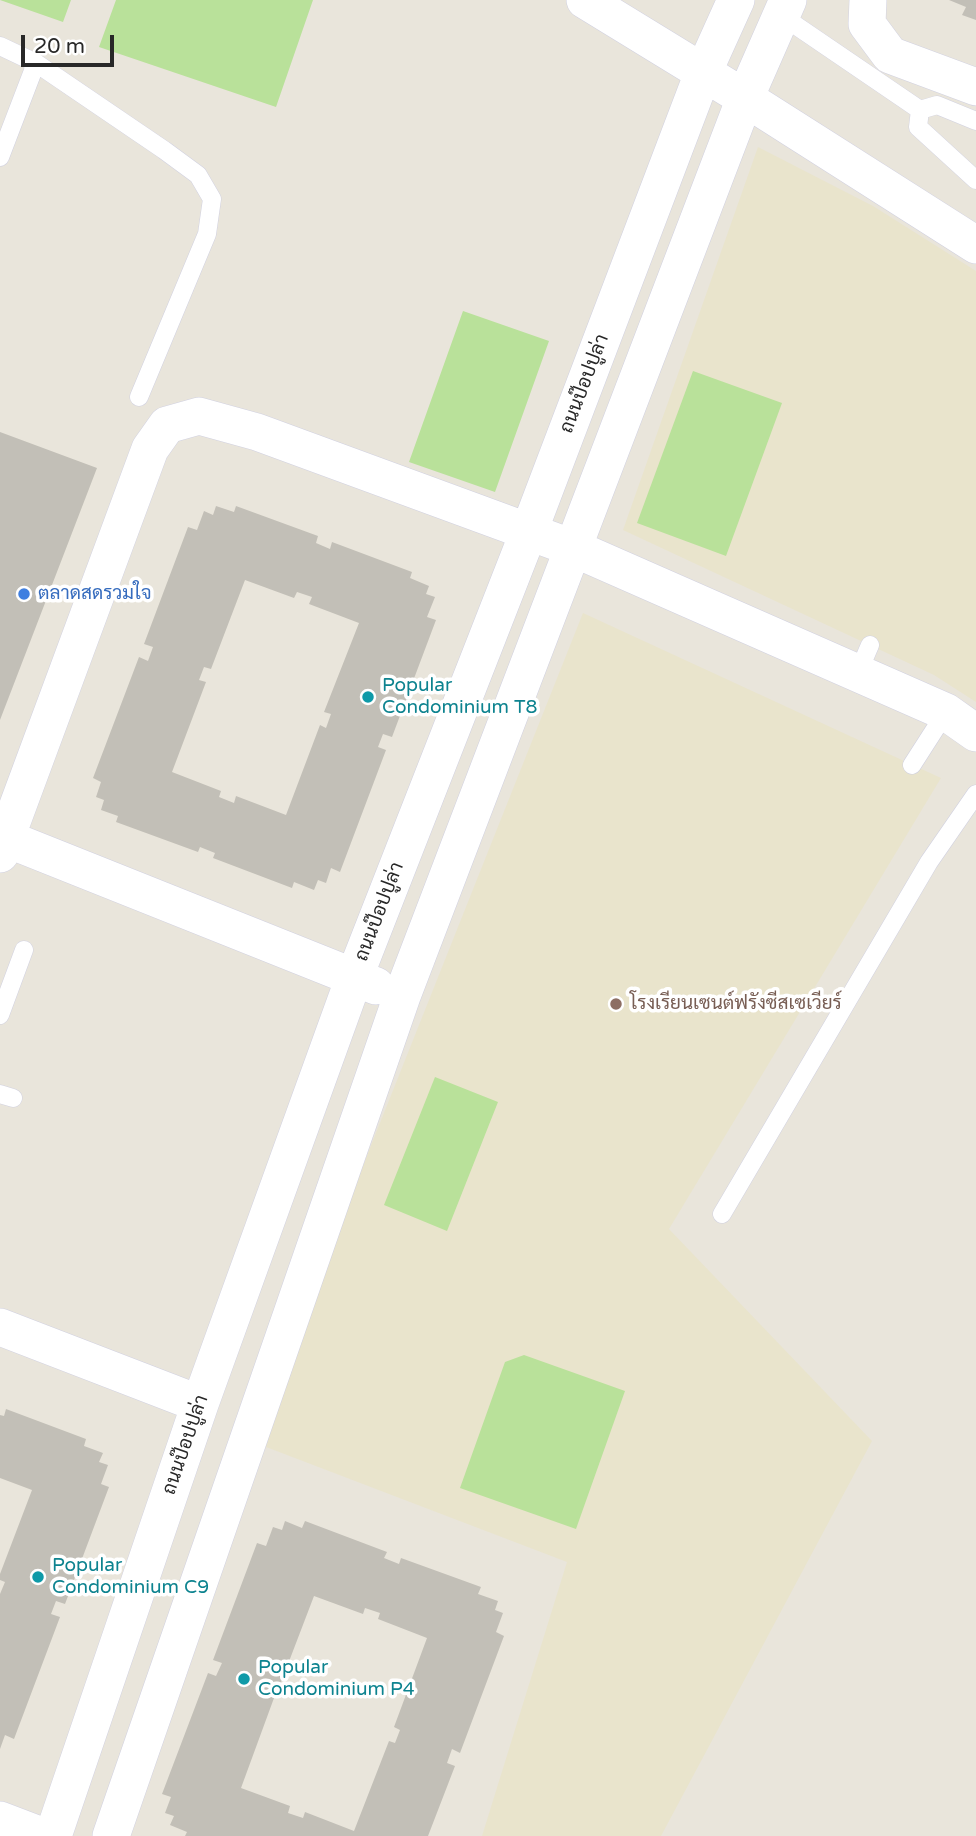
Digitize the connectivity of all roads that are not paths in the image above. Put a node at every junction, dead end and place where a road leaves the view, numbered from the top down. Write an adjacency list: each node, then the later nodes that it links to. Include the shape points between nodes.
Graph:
1 (585, 0): 7 (street)
2 (736, 0): 7 (street, ถนนป๊อปปูล่า)
3 (868, 0): 8 (street, via 867,24 890,55)
4 (785, 8): 9 (street); 10 (lane)
5 (0, 46): 6 (lane)
6 (36, 63): 12 (lane); 15 (lane, via 198,175 212,199 207,234)
7 (703, 73): 9 (street); 16 (street, ถนนป๊อปปูล่า)
8 (976, 87)
9 (745, 98): 14 (street); 17 (street)
10 (919, 110): 11 (lane, via 937,105); 13 (lane, via 918,127)
11 (976, 121)
12 (0, 157)
13 (976, 180)
14 (976, 245)
15 (139, 397)
16 (529, 531): 17 (street); 22 (street, via 257,432 199,416 167,425 150,449); 24 (street, ถนนป๊อปปูล่า)
17 (573, 548): 18 (street, via 864,659); 25 (street)
18 (946, 712): 19 (street); 20 (lane)
19 (976, 733)
20 (912, 765)
21 (976, 794): 27 (lane, via 929,862)
22 (2, 843): 24 (street)
23 (24, 950): 26 (lane)
24 (354, 978): 25 (street); 29 (street, ถนนป๊อปปูล่า)
25 (402, 996): 33 (street)
26 (0, 1014)
27 (722, 1214)
28 (0, 1327): 29 (street)
29 (200, 1404): 32 (street, ถนนป๊อปปูล่า)
30 (0, 1820): 31 (street)
31 (42, 1836)
32 (53, 1836)
33 (111, 1836)

